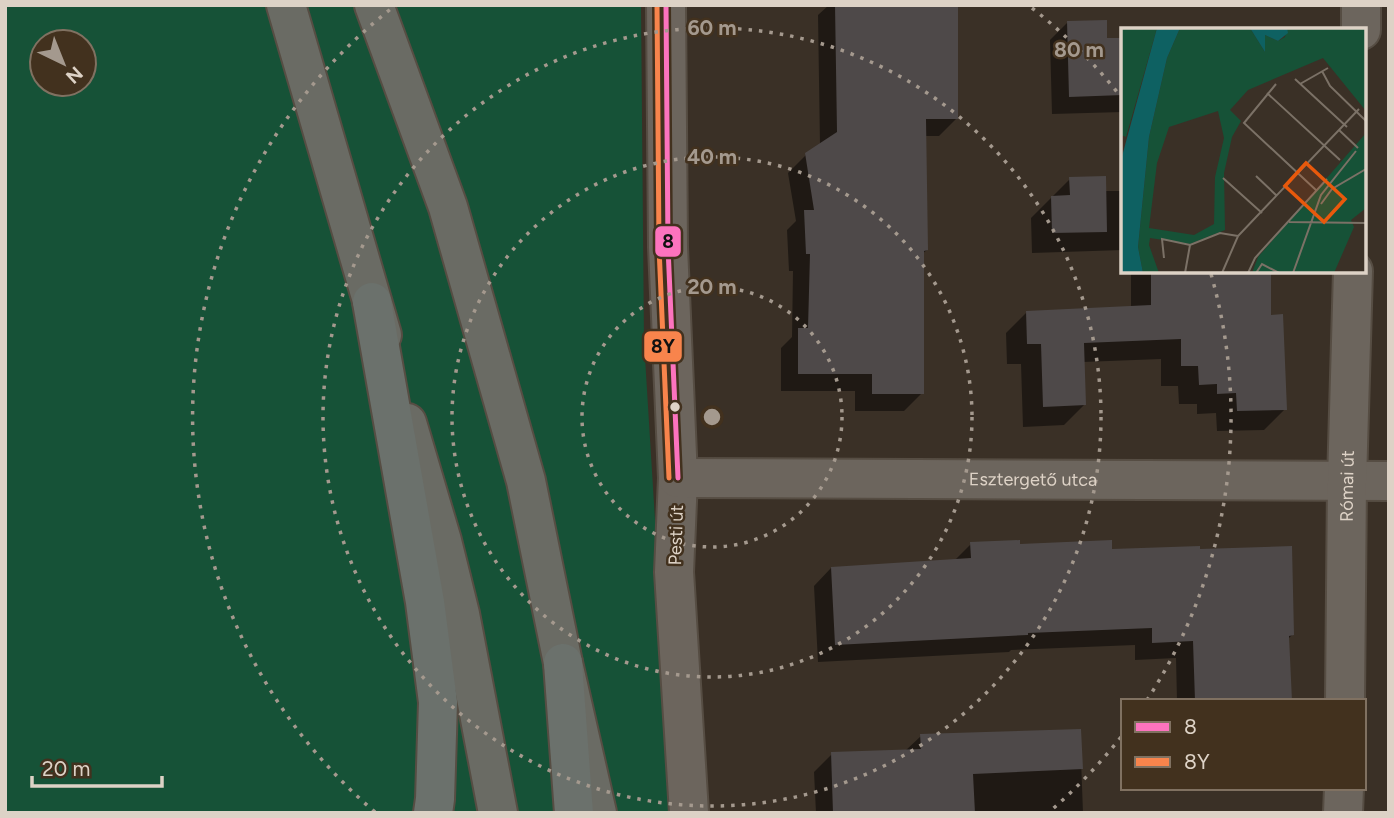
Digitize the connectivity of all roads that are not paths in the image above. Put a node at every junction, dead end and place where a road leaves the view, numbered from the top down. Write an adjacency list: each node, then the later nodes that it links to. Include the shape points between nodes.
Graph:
1 (286, 5): 7 (main road)
2 (373, 5): 11 (main road, via 452,220 526,481)
3 (666, 5): 8 (street, Pesti út, via 668,247)
4 (1361, 5): 5 (street)
5 (1361, 28)
6 (1353, 273): 10 (street, Római út)
7 (372, 302): 14 (highway, via 438,702); 15 (main road, via 442,541)
8 (678, 478): 10 (street, Esztergető utca); 18 (street, Pesti út, via 674,572)
9 (1389, 481): 10 (street, Esztergető utca)
10 (1347, 482): 12 (street, Római út)
11 (563, 663): 16 (highway); 17 (main road)
12 (1345, 699)
13 (1344, 790): 19 (street)
14 (433, 813)
15 (498, 813)
16 (574, 813)
17 (597, 813)
18 (689, 813)
19 (1343, 813)

